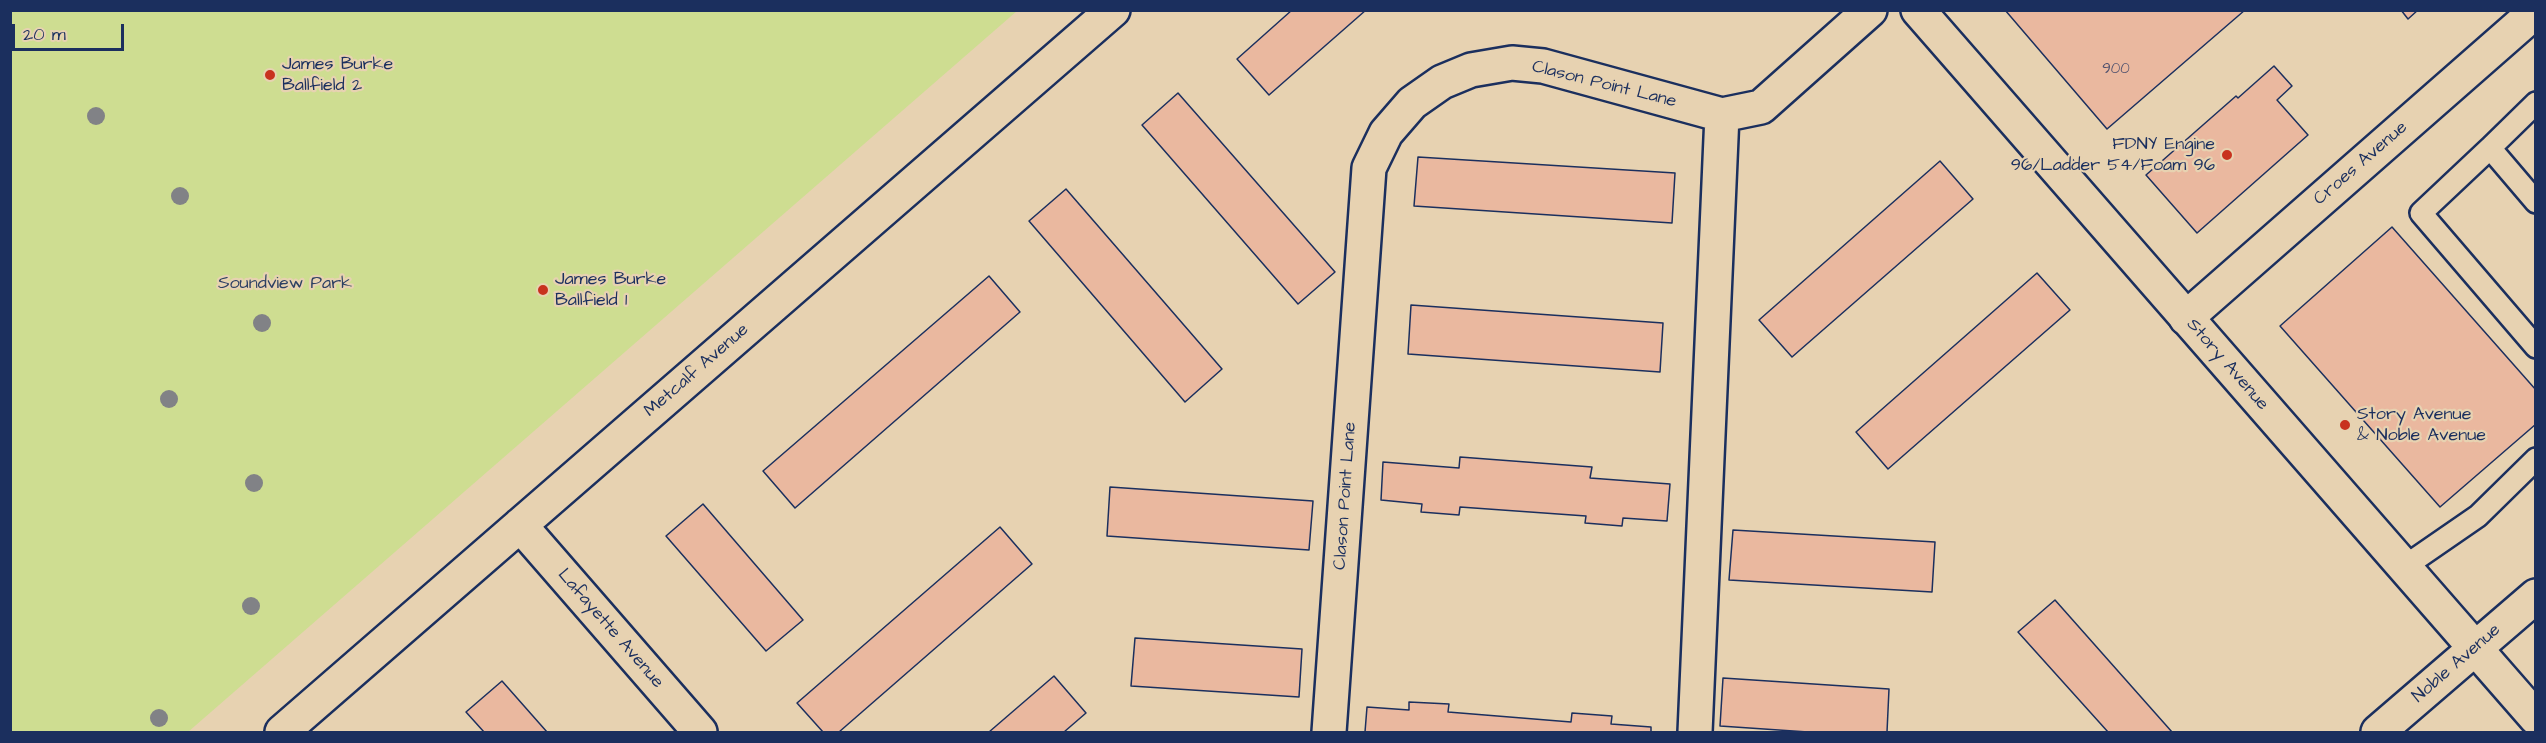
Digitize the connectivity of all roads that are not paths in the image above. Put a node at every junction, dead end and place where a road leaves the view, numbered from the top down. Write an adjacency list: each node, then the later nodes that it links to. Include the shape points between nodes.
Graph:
1 (1113, 10): 12 (street, Metcalf Avenue)
2 (1870, 10): 6 (street, via 1761,107)
3 (1918, 10): 9 (street, Story Avenue)
4 (2535, 11): 9 (street, Croes Avenue)
5 (2535, 103): 7 (lane)
6 (1722, 115): 19 (street, Clason Point Lane, via 1554,69 1512,63 1471,70 1442,82 1412,103 1386,133 1369,168); 20 (street)
7 (2490, 148): 8 (lane); 10 (lane, via 2421,213)
8 (2535, 201)
9 (2186, 318): 13 (street, Story Avenue)
10 (2535, 347)
11 (2535, 459): 13 (lane, via 2478,516)
12 (520, 525): 17 (street, Metcalf Avenue); 18 (street, Lafayette Avenue)
13 (2403, 567): 15 (street, Story Avenue)
14 (2535, 596): 15 (street, Noble Avenue)
15 (2474, 649): 16 (street, Story Avenue); 21 (street, Noble Avenue)
16 (2535, 718)
17 (282, 732)
18 (700, 732)
19 (1329, 732)
20 (1695, 732)
21 (2378, 732)

